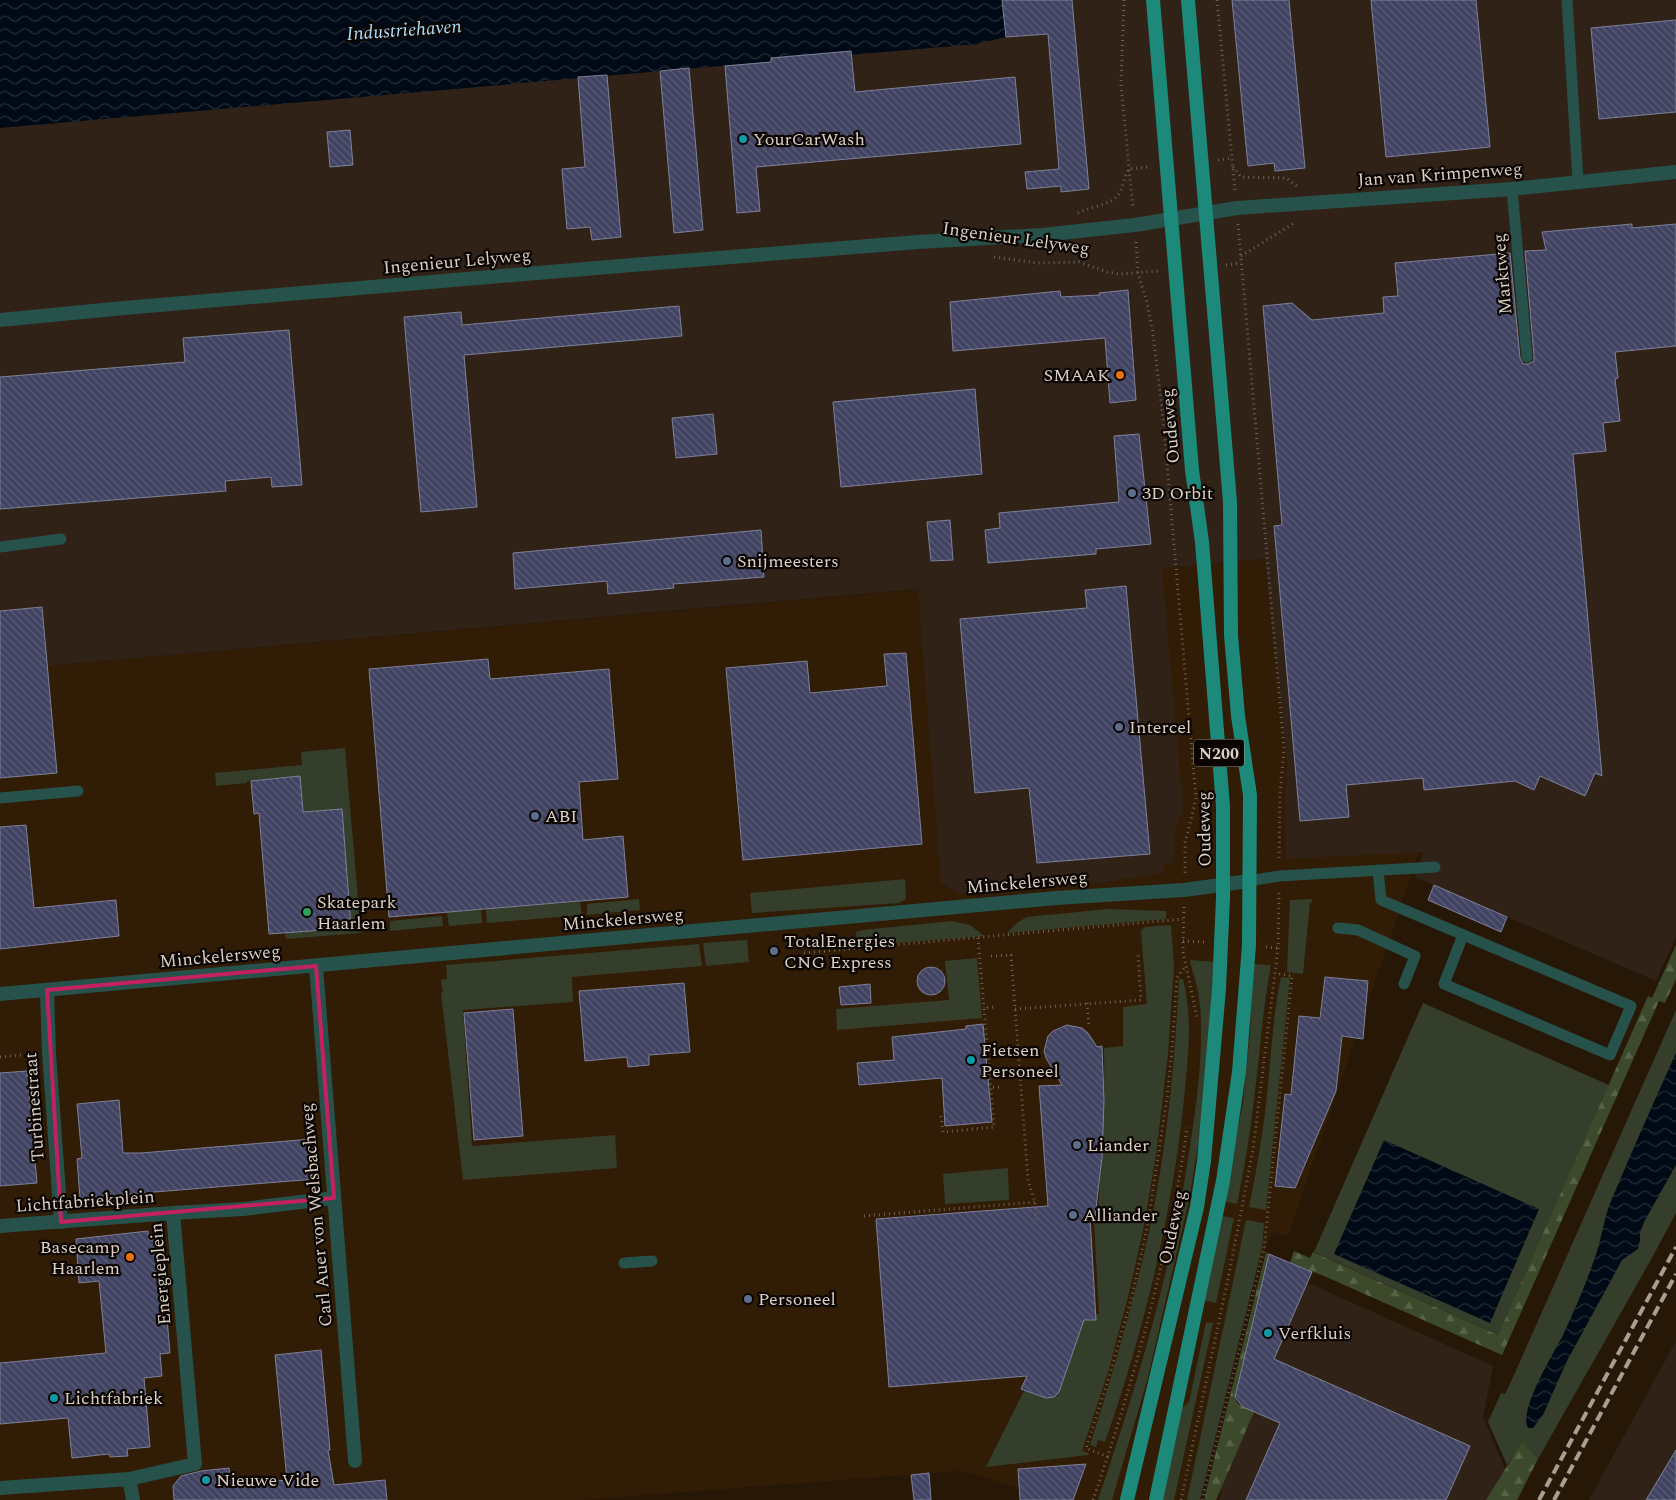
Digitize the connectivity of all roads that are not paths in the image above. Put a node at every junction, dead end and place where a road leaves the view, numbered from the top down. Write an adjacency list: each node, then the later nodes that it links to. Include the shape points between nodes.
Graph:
1 (1153, 0): 8 (main road, Oudeweg / N200)
2 (1188, 0): 7 (main road, N200)
3 (1567, 0): 5 (lane)
4 (1676, 172): 5 (street, Jan van Krimpenweg)
5 (1578, 181): 6 (street, Jan van Krimpenweg)
6 (1512, 188): 7 (street, Jan van Krimpenweg); 10 (lane, Marktweg)
7 (1206, 213): 8 (street, Jan van Krimpenweg); 17 (main road, N200, via 1230,502 1231,635 1238,716 1250,795)
8 (1171, 219): 9 (street, Ingenieur Lelyweg, via 1042,235 615,266); 18 (main road, Oudeweg / N200, via 1192,470 1212,652 1223,806)
9 (0, 320)
10 (1527, 357)
11 (61, 539): 12 (lane)
12 (0, 547)
13 (78, 791): 14 (lane)
14 (0, 798)
15 (1435, 867): 16 (lane)
16 (1378, 870): 17 (lane); 20 (lane, via 1382,900)
17 (1250, 881): 18 (street, Minckelersweg); 36 (main road, N200, via 1240,1063 1224,1181)
18 (1223, 885): 21 (street, Minckelersweg); 35 (main road, Oudeweg / N200, via 1219,989 1204,1161 1188,1246)
19 (1338, 928): 22 (lane, via 1358,930 1415,956)
20 (1463, 935): 20 (lane, via 1631,1006 1610,1054 1444,984)
21 (316, 966): 23 (street, Minckelersweg); 25 (street, Carl Auer von Welsbachweg)
22 (1404, 984)
23 (47, 990): 24 (street, Minckelersweg); 27 (street, Turbinestraat)
24 (0, 994)
25 (334, 1198): 26 (street, Energieplein, via 243,1209); 31 (street, Carl Auer von Welsbachweg)
26 (173, 1213): 27 (street, Lichtfabriekplein); 32 (street, Energieplein, via 195,1464)
27 (61, 1222): 28 (street, Lichtfabriekplein)
28 (0, 1226)
29 (652, 1261): 30 (lane)
30 (624, 1263)
31 (355, 1461)
32 (129, 1479): 33 (street); 34 (street)
33 (0, 1488)
34 (132, 1500)
35 (1127, 1500)
36 (1156, 1500)

